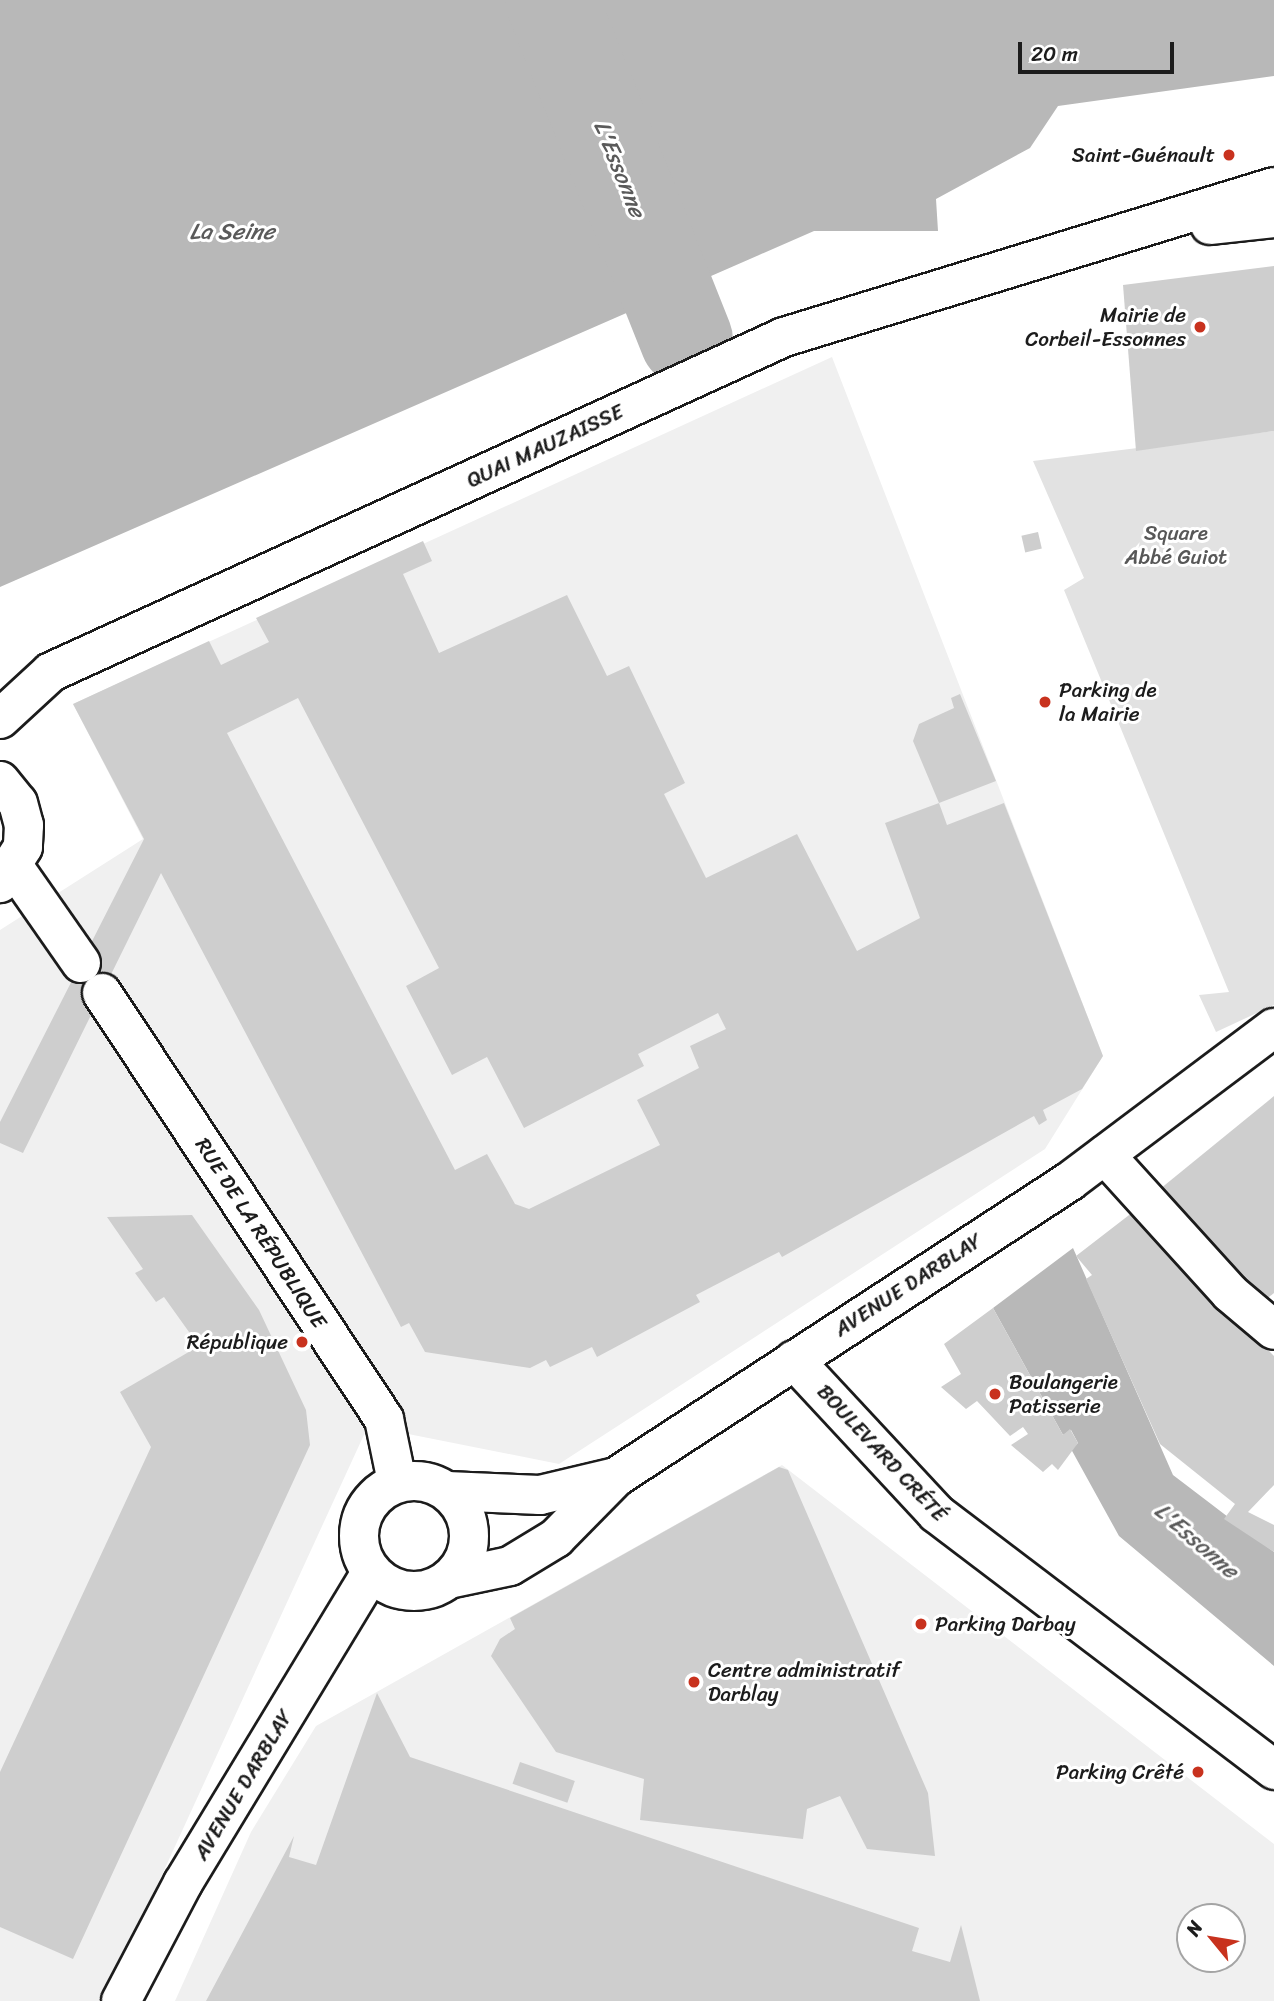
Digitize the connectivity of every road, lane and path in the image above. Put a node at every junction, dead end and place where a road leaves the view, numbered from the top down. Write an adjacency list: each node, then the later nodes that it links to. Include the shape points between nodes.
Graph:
1 (1274, 187): 3 (main road, QUAI MAUZAISSE)
2 (1274, 218): 3 (main road, QUAI MAUZAISSE)
3 (1119, 235): 4 (main road, QUAI MAUZAISSE, via 784,337 51,672)
4 (0, 719)
5 (0, 781): 6 (main road, via 19,803 24,825)
6 (7, 875): 12 (main road, RUE DE LA RÉPUBLIQUE, via 92,978 384,1419)
7 (1274, 1028): 8 (main road, AVENUE DARBLAY)
8 (1105, 1155): 9 (main road, via 1230,1293); 10 (main road, AVENUE DARBLAY)
9 (1274, 1330)
10 (794, 1360): 11 (main road, AVENUE DARBLAY); 16 (main road, BOULEVARD CRÉTÉ, via 936,1513)
11 (616, 1477): 13 (main road, AVENUE DARBLAY, via 540,1495); 15 (main road, AVENUE DARBLAY, via 556,1538 510,1566)
12 (397, 1482): 13 (main road, AVENUE DARBLAY, via 415,1480); 14 (main road, via 364,1511 358,1531)
13 (447, 1491): 15 (main road, via 467,1519 469,1541)
14 (371, 1572): 15 (main road, AVENUE DARBLAY, via 409,1591); 17 (main road, AVENUE DARBLAY, via 183,1883)
15 (449, 1579)
16 (1274, 1770)
17 (121, 2001)

